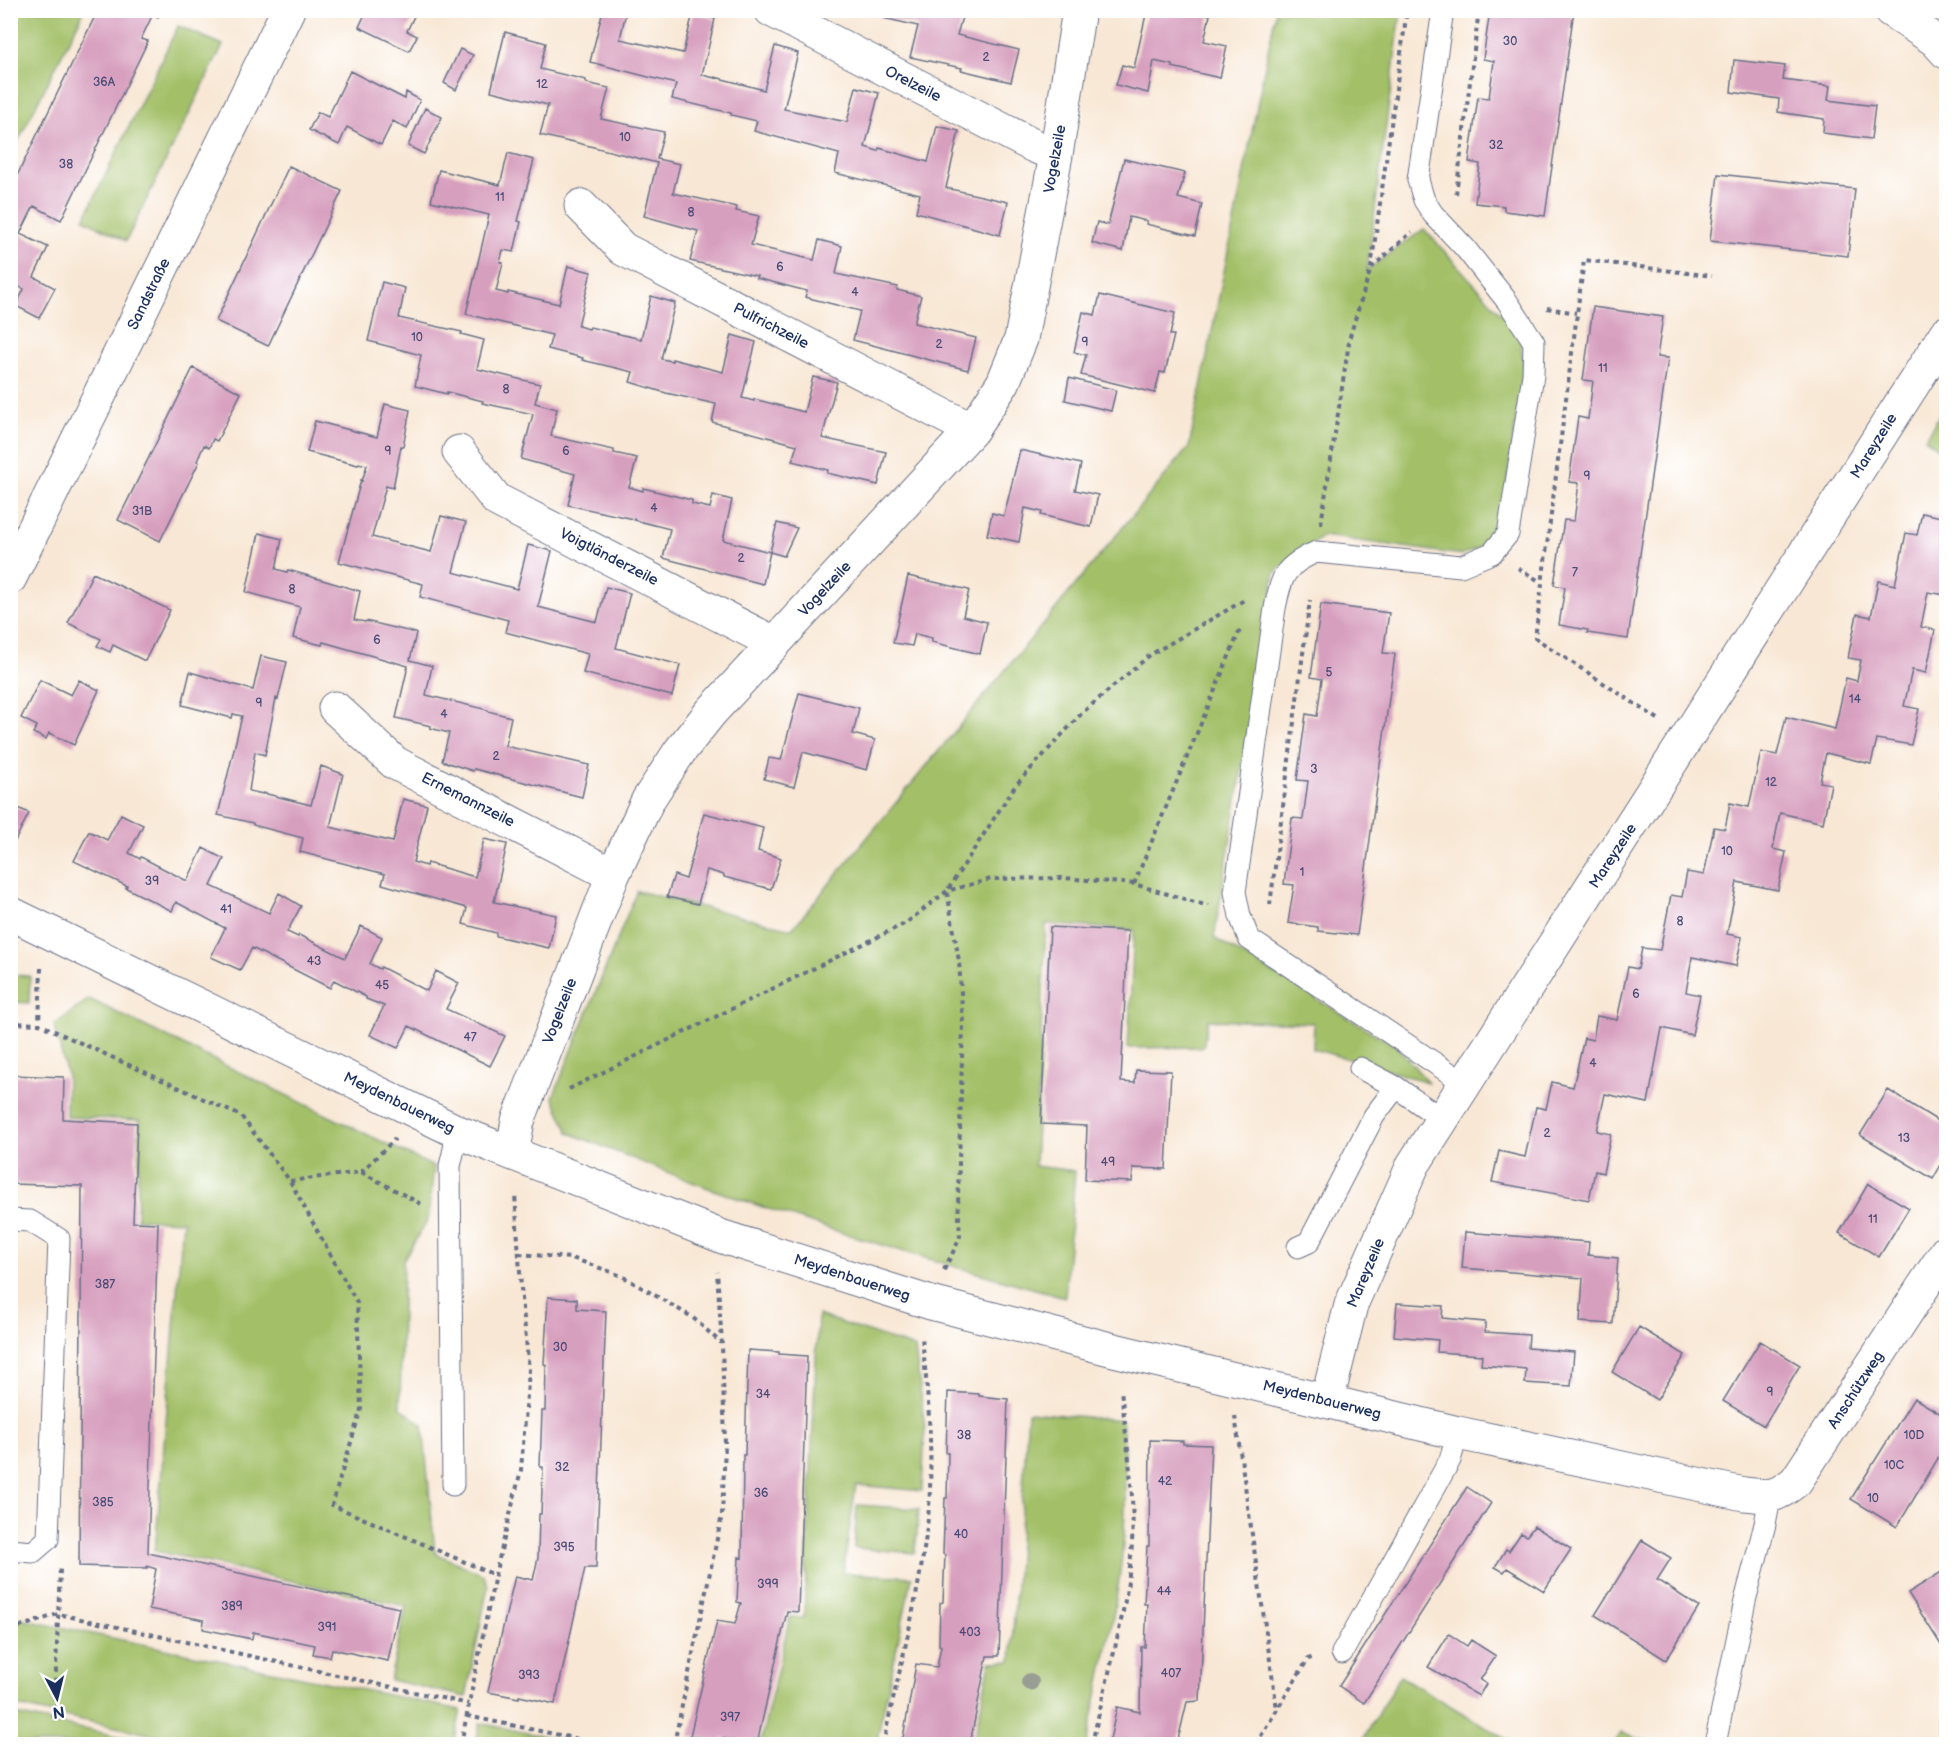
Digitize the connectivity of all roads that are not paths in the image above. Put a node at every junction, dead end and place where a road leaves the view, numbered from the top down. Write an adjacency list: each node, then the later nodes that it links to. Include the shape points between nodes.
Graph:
1 (288, 10): 12 (street, Sandstraße)
2 (771, 10): 7 (street, Orelzeile)
3 (1079, 10): 7 (street, Vogelzeile)
4 (1443, 10): 18 (lane, via 1418,180 1433,214 1507,301 1534,342 1533,375 1508,534 1492,553 1461,566 1316,552 1295,561 1281,580 1275,608 1235,892 1249,939)
5 (1890, 10): 6 (street)
6 (1947, 52)
7 (1056, 155): 10 (street, Vogelzeile, via 1021,339 1003,383)
8 (581, 206): 10 (street, Pulfrichzeile, via 623,249)
9 (1947, 333): 18 (street, Mareyzeile)
10 (972, 430): 13 (street, Vogelzeile)
11 (459, 452): 13 (street, Voigtländerzeile, via 497,500)
12 (10, 578)
13 (774, 643): 15 (street, Vogelzeile, via 680,751 648,800)
14 (336, 708): 15 (street, Ernemannzeile, via 395,763)
15 (613, 875): 22 (street, Vogelzeile, via 518,1121)
16 (10, 913): 21 (street, Meydenbauerweg)
17 (1360, 1068): 19 (lane)
18 (1466, 1084): 20 (street, Mareyzeile)
19 (1396, 1087): 20 (lane); 24 (lane, via 1374,1116 1309,1242)
20 (1443, 1120): 26 (street, Mareyzeile, via 1413,1166 1351,1305)
21 (458, 1132): 22 (street, Meydenbauerweg); 28 (lane, via 450,1166)
22 (512, 1153): 26 (street, Meydenbauerweg, via 723,1237 931,1303)
23 (10, 1220): 30 (lane, via 30,1221 59,1239 48,1539 33,1552)
24 (1298, 1247)
25 (1944, 1262): 29 (street, Anschützweg, via 1796,1481 1784,1490)
26 (1327, 1401): 27 (street, Meydenbauerweg)
27 (1458, 1433): 29 (street, Meydenbauerweg); 31 (lane, via 1450,1460)
28 (453, 1485)
29 (1757, 1495): 32 (lane, via 1765,1524 1744,1601)
30 (10, 1550)
31 (1342, 1653)
32 (1715, 1744)

